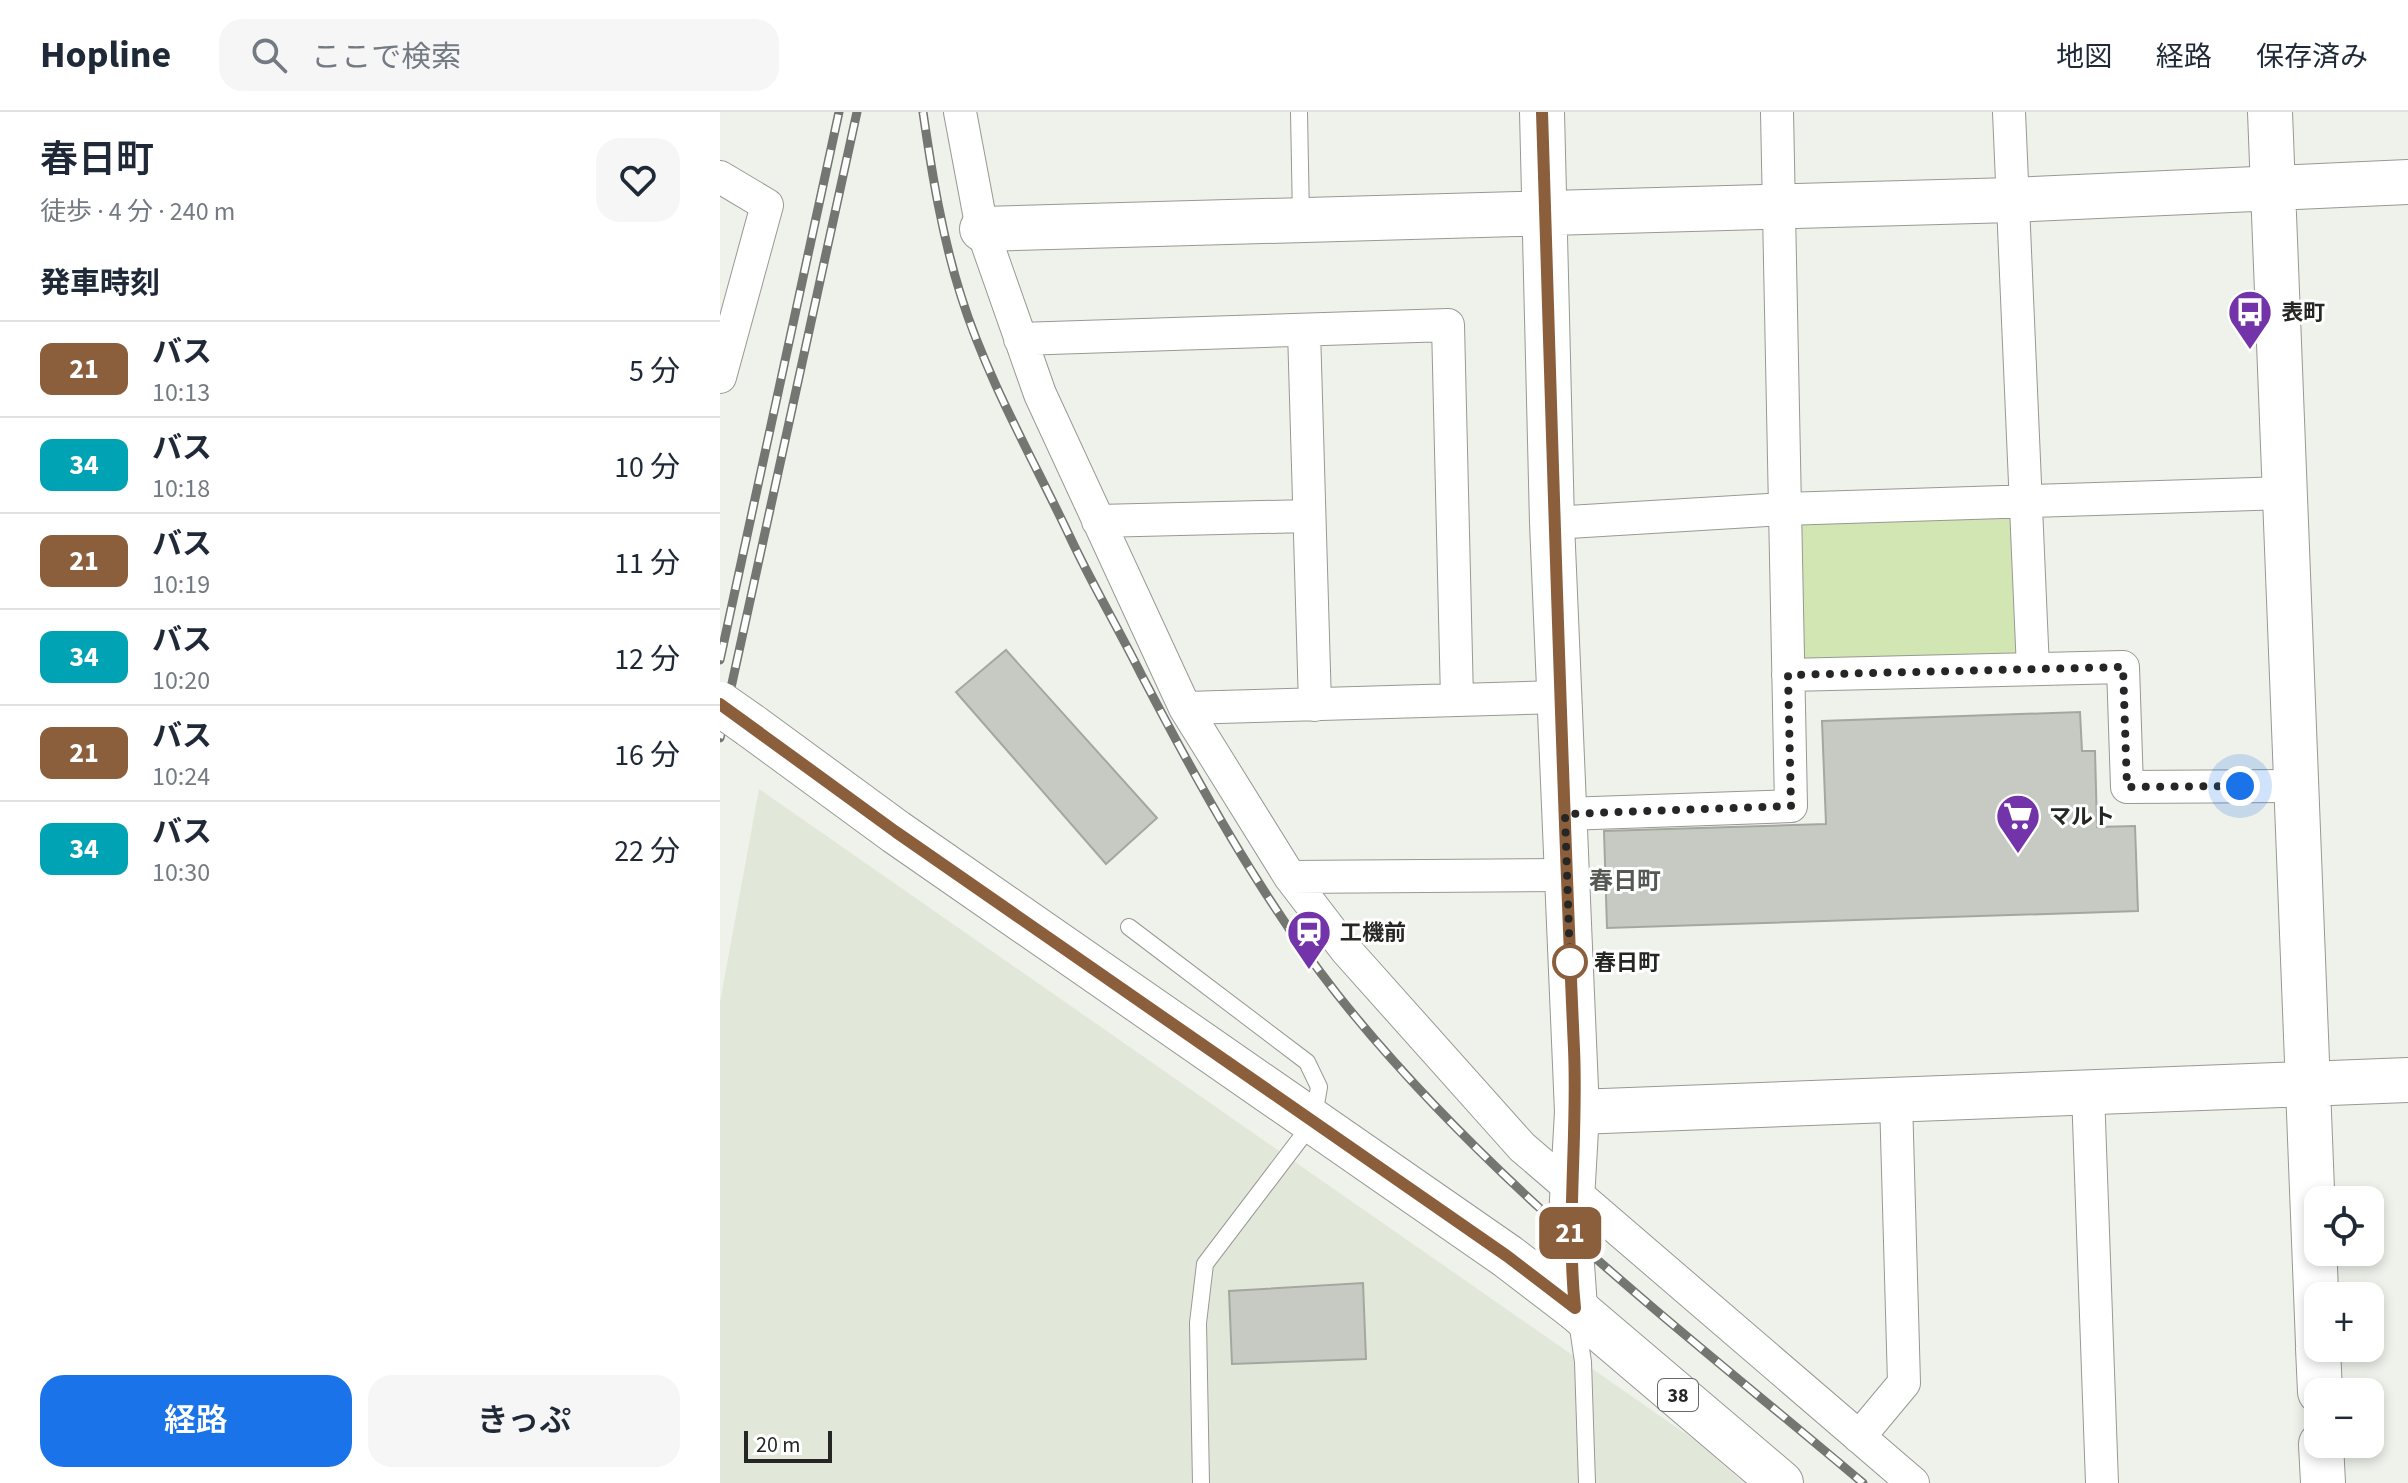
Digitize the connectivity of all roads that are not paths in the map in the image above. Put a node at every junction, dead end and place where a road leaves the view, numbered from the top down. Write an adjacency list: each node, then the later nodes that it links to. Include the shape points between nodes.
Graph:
1 (960, 112): 14 (street)
2 (1299, 112): 13 (lane)
3 (1542, 112): 12 (street)
4 (1777, 112): 11 (street)
5 (2009, 112): 10 (street)
6 (2270, 112): 9 (street)
7 (720, 177): 17 (street, via 767,205)
8 (2408, 182): 9 (street)
9 (2272, 190): 10 (street); 18 (street)
10 (2012, 200): 11 (street); 19 (street)
11 (1779, 206): 12 (street); 20 (street)
12 (1545, 213): 13 (street); 23 (street)
13 (1301, 222): 14 (street)
14 (982, 229): 16 (street)
15 (1304, 330): 16 (street); 21 (street); 27 (street, via 1448,325)
16 (1020, 339): 22 (street)
17 (720, 377)
18 (2286, 493): 19 (street); 31 (street)
19 (2026, 500): 20 (street); 24 (street)
20 (1784, 509): 23 (street); 25 (street)
21 (1308, 516): 22 (street); 28 (street)
22 (1098, 521): 29 (street)
23 (1552, 523): 26 (street)
24 (2033, 669): 25 (street); 31 (street, via 2123,667 2127,787)
25 (1788, 675): 32 (street, via 1791,806)
26 (1560, 697): 27 (street); 32 (street)
27 (1457, 699): 28 (street)
28 (1315, 705): 29 (street)
29 (1185, 708): 34 (street)
30 (735, 714): 41 (street, 38)
31 (2297, 786): 37 (street)
32 (1565, 814): 33 (street)
33 (1566, 875): 34 (street); 40 (street)
34 (1290, 877): 42 (street, via 1346,950 1489,1113)
35 (1129, 927): 41 (lane, via 1307,1062 1319,1087)
36 (2408, 1080): 37 (street)
37 (2309, 1083): 38 (street); 43 (street)
38 (2088, 1092): 39 (street); 51 (street)
39 (1896, 1100): 40 (street); 45 (street, via 1904,1383)
40 (1577, 1112): 42 (street)
41 (1313, 1122): 44 (street, 38); 47 (lane, via 1205,1264 1198,1323)
42 (1574, 1194): 44 (street, via 1570,1235); 45 (street)
43 (2316, 1282)
44 (1575, 1308): 48 (lane, via 1583,1362); 49 (street, 38)
45 (1859, 1437): 50 (street)
46 (2322, 1458): 52 (street)
47 (1201, 1483)
48 (1587, 1483)
49 (1781, 1483)
50 (1913, 1483)
51 (2102, 1483)
52 (2323, 1483)

